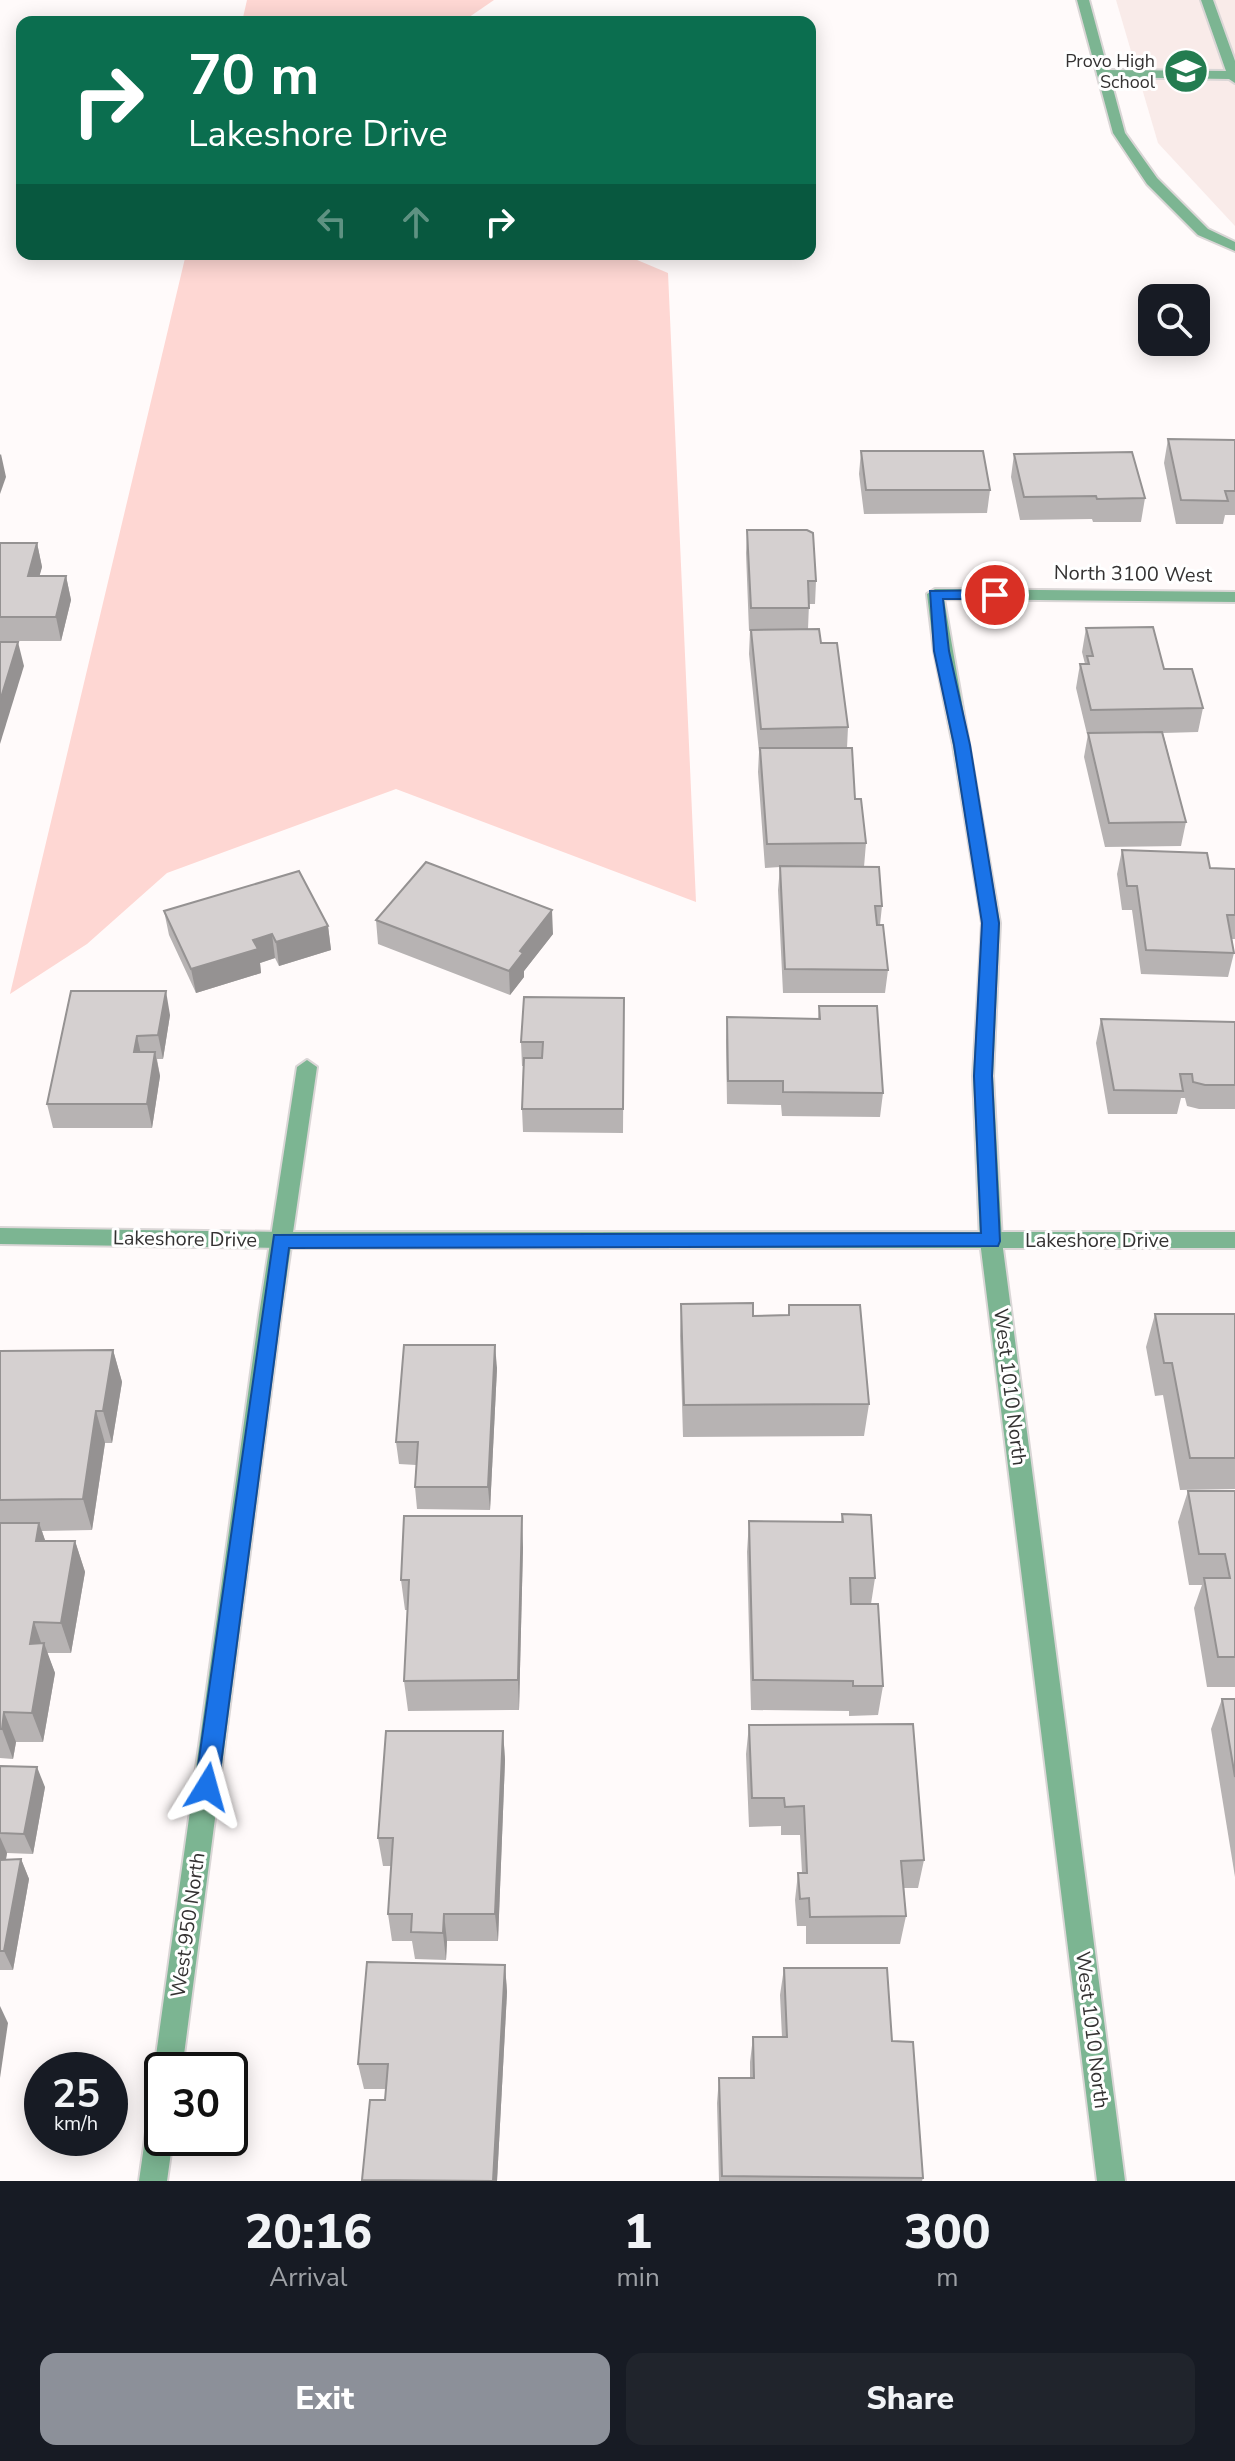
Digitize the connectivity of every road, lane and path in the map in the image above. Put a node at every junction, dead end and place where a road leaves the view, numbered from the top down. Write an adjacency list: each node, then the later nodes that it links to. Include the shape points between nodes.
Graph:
1 (1083, 0): 5 (street)
2 (1207, 0): 3 (street)
3 (1219, 34): 4 (street); 6 (street)
4 (1235, 35)
5 (1103, 74): 6 (street); 7 (street, via 1119,133 1152,181 1203,232)
6 (1235, 77)
7 (1235, 247)
8 (935, 594): 9 (street, North 3100 West); 14 (street, West 1010 North, via 991,923 983,1076)
9 (1235, 597)
10 (307, 1067): 12 (street, West 950 North)
11 (0, 1236): 12 (street, Lakeshore Drive)
12 (281, 1240): 14 (street, Lakeshore Drive); 15 (street, West 950 North)
13 (1235, 1240): 14 (street, Lakeshore Drive)
14 (991, 1241): 18 (street, West 1010 North)
15 (170, 2052)
16 (157, 2156): 17 (street)
17 (153, 2181)
18 (1111, 2181)

